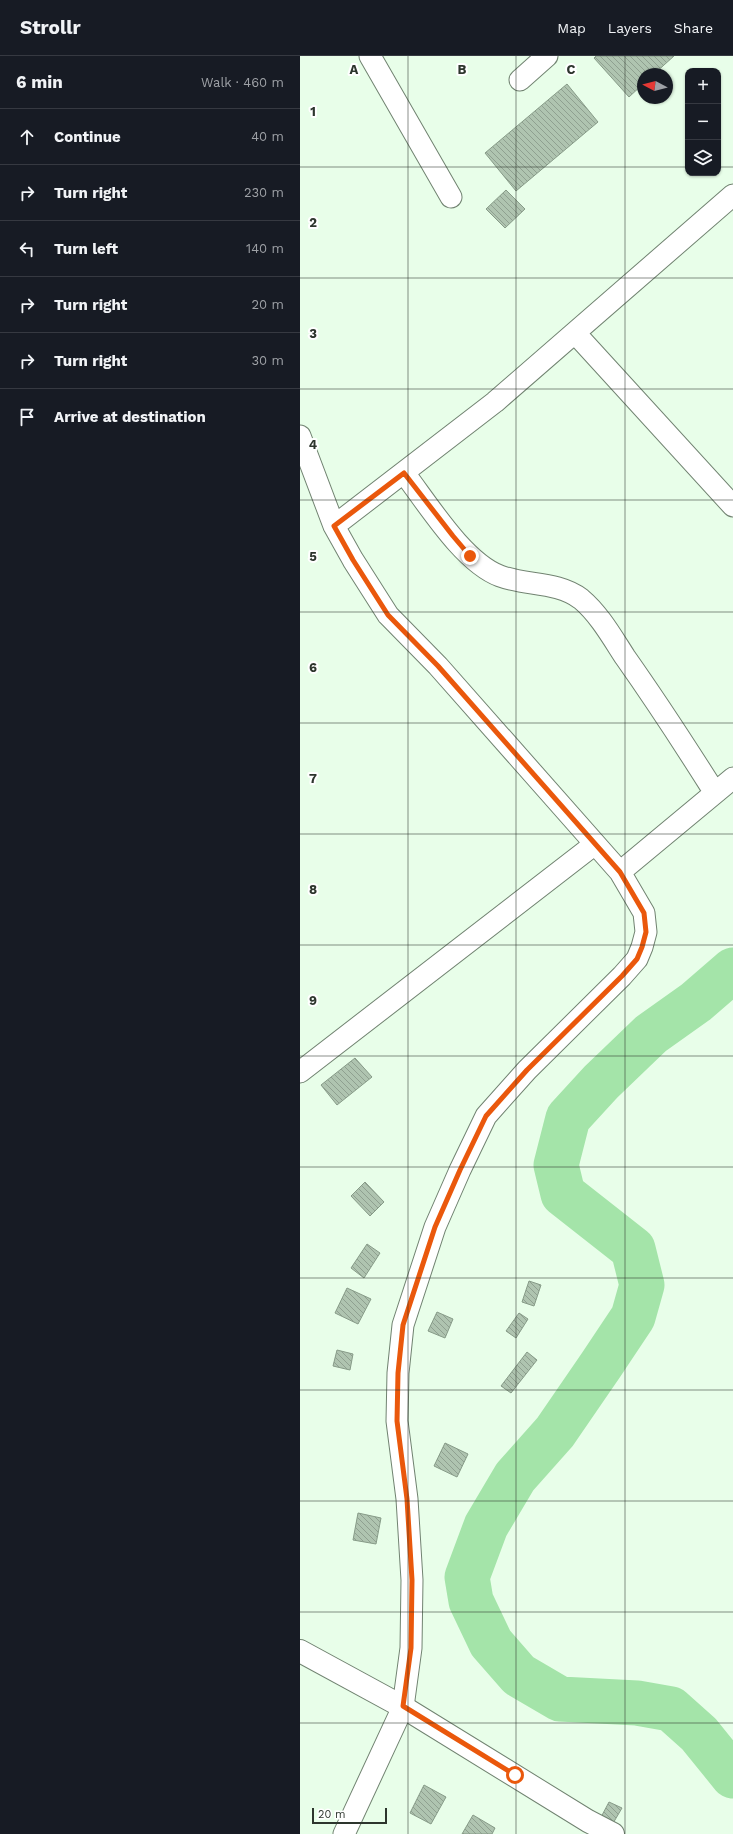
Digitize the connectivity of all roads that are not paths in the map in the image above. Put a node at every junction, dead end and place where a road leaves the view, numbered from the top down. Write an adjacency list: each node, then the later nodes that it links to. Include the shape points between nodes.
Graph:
1 (370, 56): 4 (street)
2 (548, 56): 3 (street)
3 (520, 80)
4 (451, 197)
5 (732, 198): 6 (street)
6 (575, 333): 8 (street, via 495,402); 9 (street)
7 (300, 436): 10 (street)
8 (404, 473): 10 (street); 12 (street, via 470,556 486,569 501,576 565,590 588,606 657,703)
9 (733, 506)
10 (334, 526): 13 (street, via 388,615 438,666)
11 (733, 778): 12 (street)
12 (715, 793): 14 (street)
13 (595, 844): 14 (street); 15 (street)
14 (620, 872): 17 (street, via 644,913 646,932 637,959 527,1070 486,1116 435,1227 403,1325 397,1421 407,1499 412,1580 411,1648)
15 (300, 1072)
16 (300, 1651): 17 (main road)
17 (403, 1706): 18 (main road); 19 (street)
18 (589, 1828): 20 (main road)
19 (344, 1834)
20 (613, 1834)

